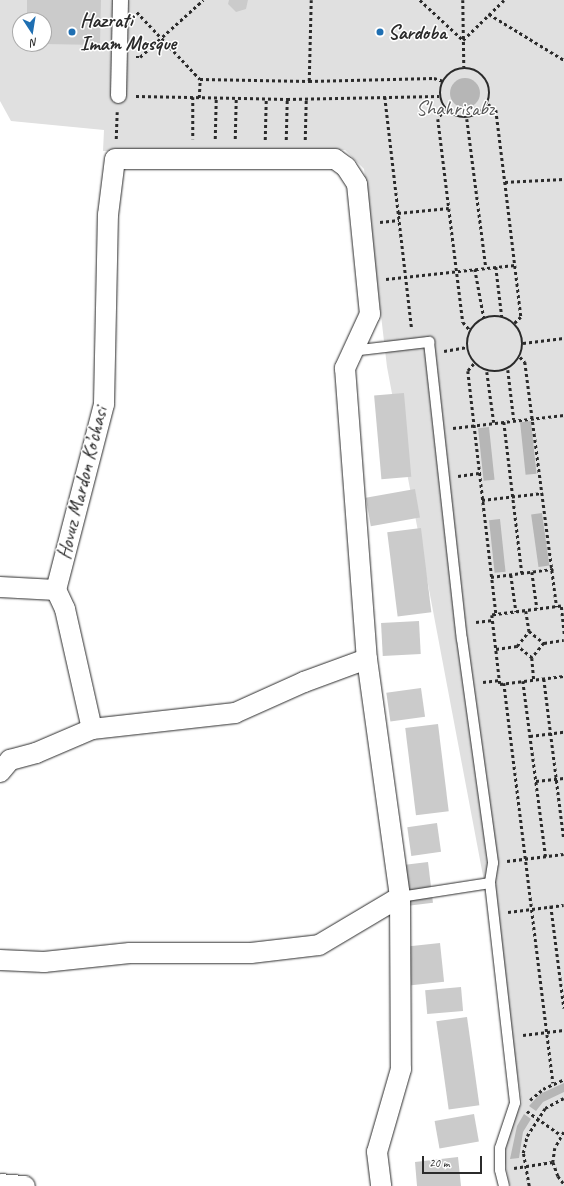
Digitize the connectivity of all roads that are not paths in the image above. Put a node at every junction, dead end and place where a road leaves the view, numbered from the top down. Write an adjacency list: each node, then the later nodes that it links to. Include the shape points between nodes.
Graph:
1 (120, 4): 2 (street)
2 (118, 95)
3 (350, 351): 5 (street, Hovuz Mardon Ko’chasi, via 370,314 357,184 346,167 335,159 115,159 108,215 104,404); 6 (street, via 345,368); 9 (lane, via 429,342 462,639 493,863)
4 (0, 587): 5 (street)
5 (56, 590): 7 (street, via 65,609)
6 (367, 659): 7 (street, via 304,682 235,713); 10 (street)
7 (92, 729): 8 (street, via 36,753 10,760)
8 (0, 772)
9 (490, 883): 10 (lane); 15 (lane, via 515,1103 500,1148 500,1170)
10 (400, 897): 11 (street, via 319,945 251,953 130,953 44,962); 14 (street, via 402,1069 377,1152)
11 (0, 960)
12 (0, 1184): 13 (street)
13 (25, 1186)
14 (381, 1186)
15 (504, 1186)

